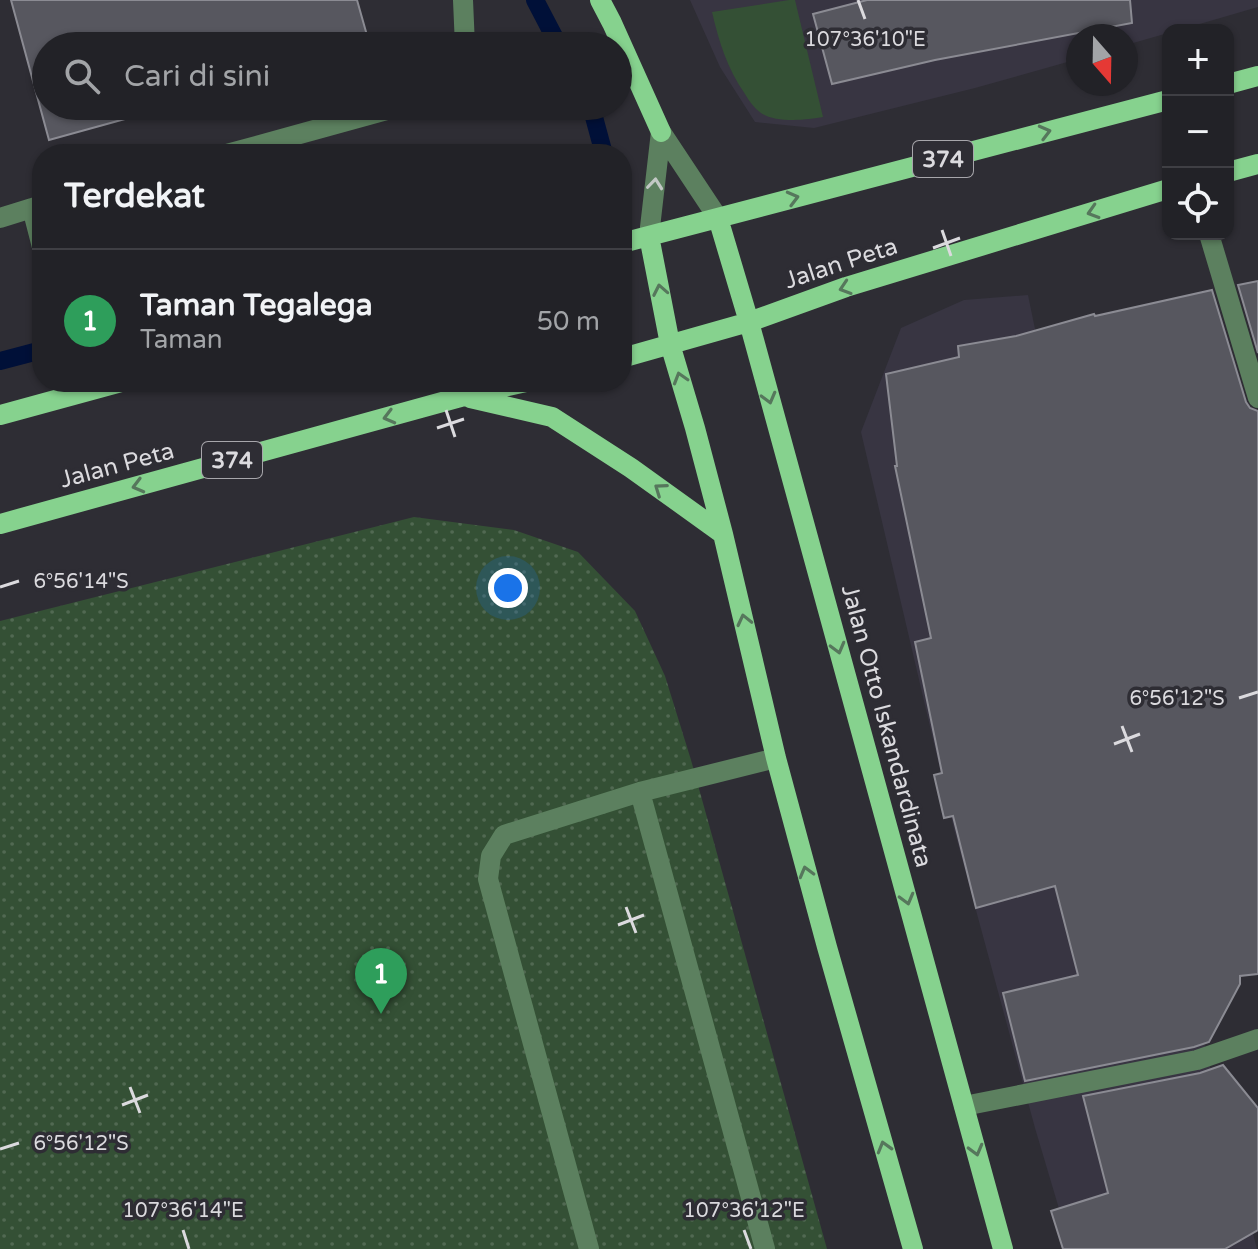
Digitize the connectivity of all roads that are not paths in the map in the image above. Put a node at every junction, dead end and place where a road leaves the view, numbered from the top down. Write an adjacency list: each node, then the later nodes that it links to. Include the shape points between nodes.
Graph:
1 (463, 0): 3 (street)
2 (600, 0): 4 (main road)
3 (464, 32)
4 (616, 32)
5 (632, 67): 10 (main road)
6 (1258, 76): 7 (main road)
7 (1234, 82)
8 (1162, 102): 17 (main road, 374, one-way to 8)
9 (350, 120): 11 (street)
10 (661, 132): 17 (street); 18 (street, one-way to 10)
11 (263, 144)
12 (1258, 164): 13 (main road)
13 (1234, 170)
14 (1162, 191): 21 (main road, Jalan Peta, one-way to 21)
15 (32, 208): 16 (street)
16 (0, 218)
17 (718, 218): 18 (main road, 374); 21 (main road, Jalan Otto Iskandardinata)
18 (649, 236): 19 (main road, 374); 22 (main road, one-way to 18)
19 (632, 240)
20 (1211, 240): 27 (street)
21 (749, 322): 22 (main road, Jalan Peta); 34 (main road, Jalan Otto Iskandardinata, one-way to 34)
22 (670, 344): 23 (main road, Jalan Peta); 30 (main road, one-way to 22)
23 (632, 355)
24 (67, 392): 28 (main road)
25 (482, 392): 26 (main road, Jalan Peta / 374)
26 (464, 396): 29 (main road, Jalan Peta / 374, one-way to 29); 30 (main road, one-way to 26, via 552,417)
27 (1258, 398)
28 (0, 415)
29 (0, 524)
30 (723, 534): 31 (main road, one-way to 30)
31 (776, 758): 32 (street); 37 (main road, one-way to 31)
32 (640, 792): 35 (street, via 504,835 491,856 488,879); 36 (street)
33 (1258, 1039): 34 (street, via 1197,1060)
34 (964, 1106): 38 (main road, Jalan Otto Iskandardinata, one-way to 38)
35 (589, 1249)
36 (765, 1249)
37 (913, 1249)
38 (1003, 1249)

